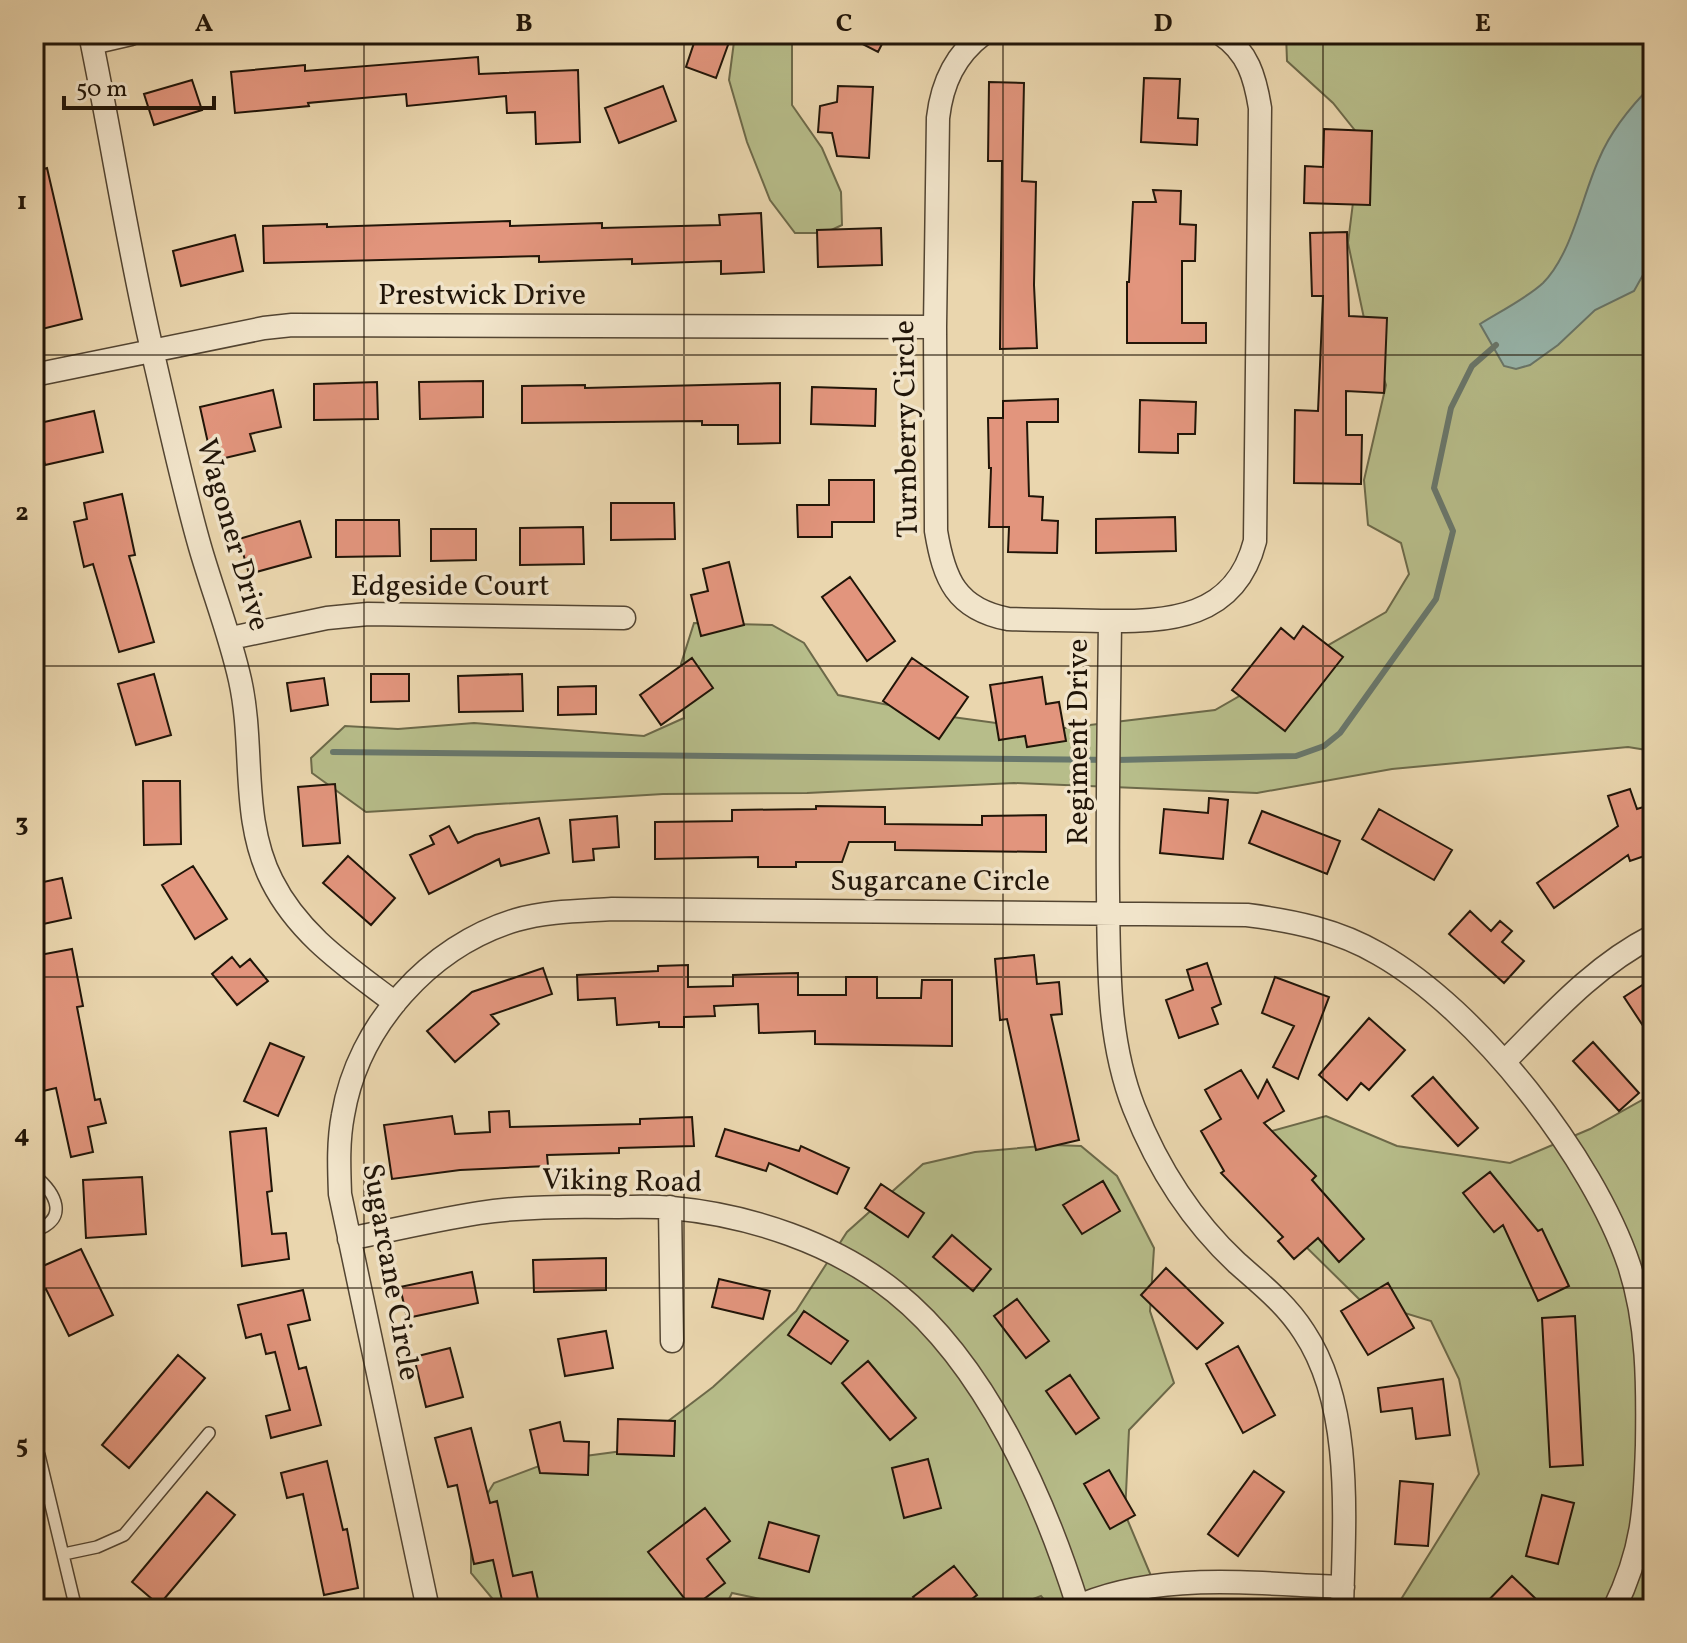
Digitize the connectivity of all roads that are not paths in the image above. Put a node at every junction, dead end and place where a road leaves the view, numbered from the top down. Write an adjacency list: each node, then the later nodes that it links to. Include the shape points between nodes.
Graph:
1 (131, 34): 4 (street)
2 (983, 34): 5 (street, Turnberry Circle, via 954,66 940,104)
3 (1221, 34): 9 (street, Turnberry Circle, via 1251,68 1260,108 1255,541 1239,578 1209,605 1171,619)
4 (91, 39): 6 (street, Wagoner Drive)
5 (935, 327): 6 (street, Prestwick Drive, via 292,325); 9 (street, Turnberry Circle, via 936,531 952,585 970,605 995,617)
6 (152, 351): 7 (street, Prestwick Drive); 10 (street, Wagoner Drive, via 200,547)
7 (34, 375)
8 (624, 618): 10 (street, Edgeside Court, via 368,614)
9 (1110, 621): 11 (street, Regiment Drive)
10 (231, 638): 13 (street, Wagoner Drive, via 245,703 252,812 270,878 318,943)
11 (1108, 914): 13 (street, Sugarcane Circle, via 612,909 544,913 467,940); 14 (street, Sugarcane Circle, via 1247,915 1340,935 1401,967); 23 (street, Regiment Drive, via 1113,1027 1133,1106 1155,1156 1210,1234 1280,1299 1328,1381 1344,1468)
12 (1653, 936): 14 (street, via 1582,985)
13 (395, 1003): 18 (street, Sugarcane Circle, via 366,1048 343,1112 338,1153)
14 (1504, 1062): 27 (street, Sugarcane Circle, via 1547,1115 1596,1192 1615,1228 1639,1306 1648,1401 1645,1505 1635,1559)
15 (34, 1175): 17 (lane, via 49,1188 56,1204 51,1220)
16 (670, 1207): 18 (street, Viking Road, via 481,1212); 19 (street); 24 (street, Viking Road, via 721,1215 825,1250 861,1268 925,1319 1011,1442 1056,1541)
17 (34, 1231)
18 (349, 1239): 26 (street, Sugarcane Circle)
19 (672, 1341)
20 (209, 1433): 22 (lane, via 124,1535)
21 (39, 1455): 22 (lane)
22 (64, 1554): 25 (lane)
23 (1342, 1598): 24 (street, via 1196,1583 1128,1591)
24 (1075, 1608)
25 (76, 1609)
26 (428, 1609)
27 (1614, 1609)

